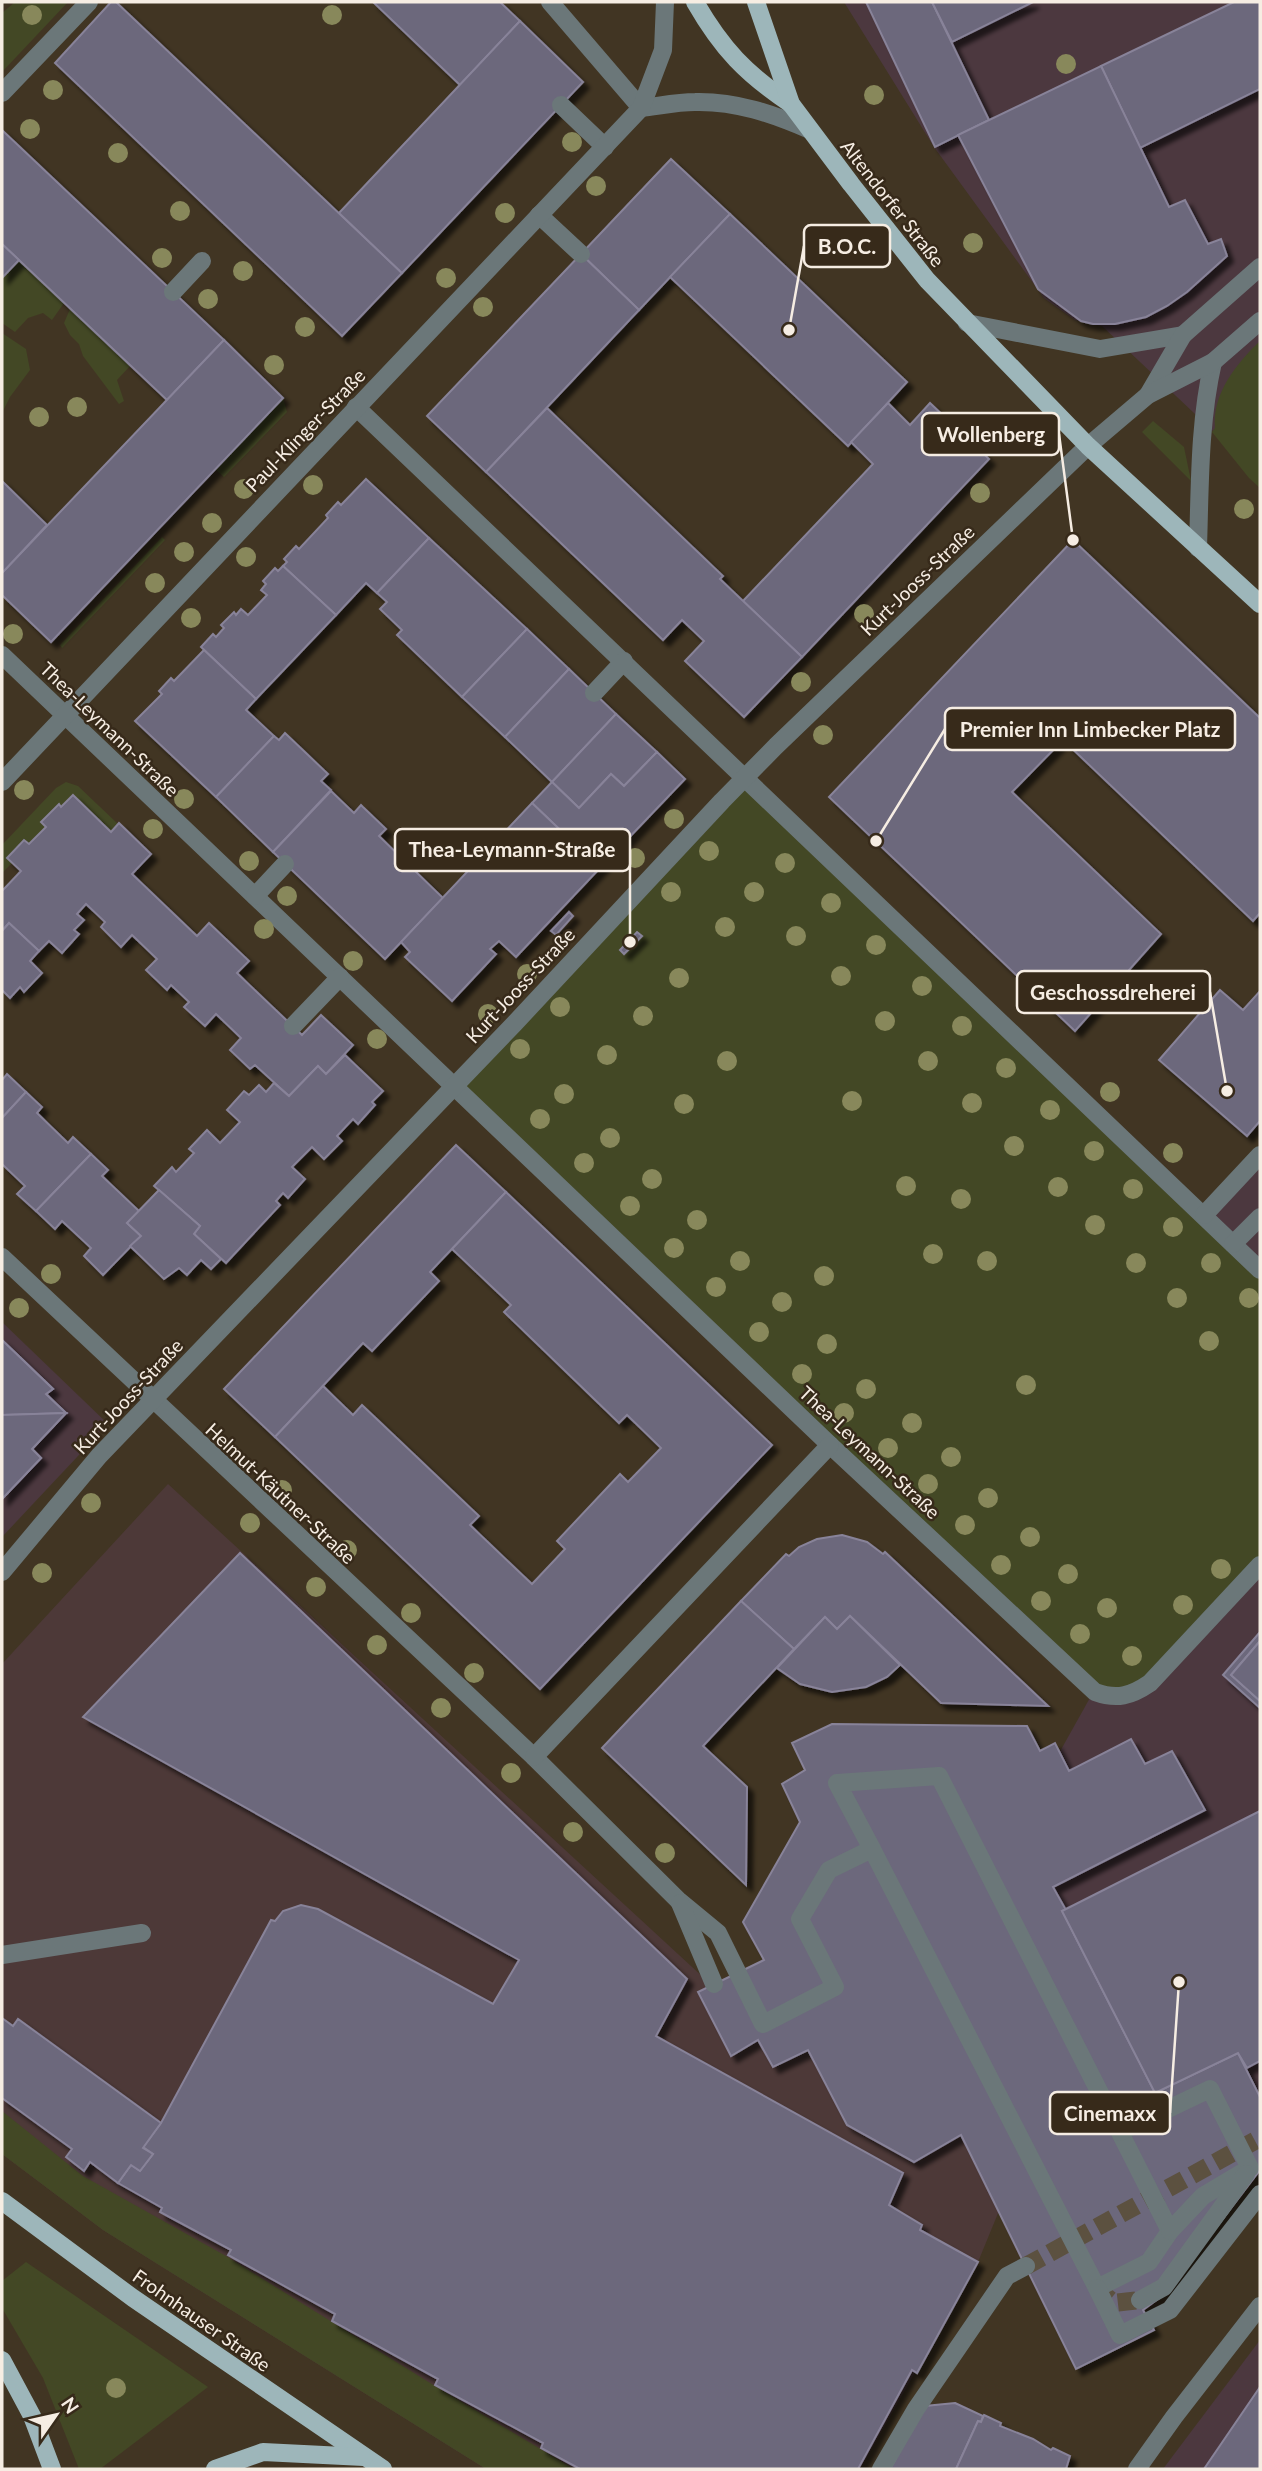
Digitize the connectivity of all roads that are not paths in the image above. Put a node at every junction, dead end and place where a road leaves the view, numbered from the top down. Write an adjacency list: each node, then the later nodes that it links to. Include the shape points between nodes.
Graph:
1 (89, 2): 6 (street)
2 (550, 2): 9 (street)
3 (665, 2): 9 (street, Paul-Klinger-Straße, via 663,50)
4 (695, 2): 7 (main road, Altendorfer Straße, via 740,65)
5 (756, 2): 7 (main road, Altendorfer Straße)
6 (2, 93)
7 (791, 104): 10 (main road, Altendorfer Straße)
8 (561, 105): 11 (street)
9 (641, 108): 10 (street, via 695,102 738,105 774,114); 11 (street, Paul-Klinger-Straße)
10 (810, 131): 18 (main road, Altendorfer Straße, via 927,280)
11 (605, 146): 12 (street, Paul-Klinger-Straße)
12 (539, 215): 13 (street); 22 (street, Paul-Klinger-Straße)
13 (581, 254)
14 (202, 261): 16 (street)
15 (1260, 267): 19 (street)
16 (173, 292)
17 (1260, 321): 20 (street)
18 (967, 323): 19 (street, via 1100,349); 23 (main road, Altendorfer Straße)
19 (1183, 335): 21 (street)
20 (1213, 362): 21 (street); 24 (street, via 1204,404)
21 (1148, 396): 23 (street)
22 (356, 407): 27 (street); 29 (street, Paul-Klinger-Straße)
23 (1088, 446): 24 (main road, Altendorfer Straße); 30 (street, Kurt-Jooss-Straße)
24 (1198, 548): 25 (main road, Altendorfer Straße)
25 (1260, 604)
26 (2, 655): 29 (street, Thea-Leymann-Straße)
27 (624, 661): 28 (street); 30 (street)
28 (594, 693)
29 (63, 714): 31 (street, Paul-Klinger-Straße); 33 (street, Thea-Leymann-Straße)
30 (744, 778): 36 (street, Kurt-Jooss-Straße); 38 (street)
31 (2, 782)
32 (285, 864): 33 (street)
33 (255, 896): 34 (street, Thea-Leymann-Straße)
34 (340, 977): 35 (street); 36 (street, Thea-Leymann-Straße)
35 (293, 1027)
36 (454, 1085): 43 (street, Kurt-Jooss-Straße); 44 (street, Thea-Leymann-Straße)
37 (1260, 1155): 38 (street)
38 (1204, 1215): 40 (street)
39 (1260, 1217): 40 (street)
40 (1233, 1244): 42 (street)
41 (2, 1257): 43 (street, Helmut-Käutner-Straße)
42 (1260, 1270)
43 (153, 1400): 46 (street, Kurt-Jooss-Straße, via 59,1501); 47 (street, Helmut-Käutner-Straße)
44 (830, 1446): 45 (street, Thea-Leymann-Straße, via 1080,1681 1109,1697 1137,1692 1150,1682); 47 (street)
45 (1260, 1565)
46 (2, 1572)
47 (534, 1757): 49 (street, Helmut-Käutner-Straße)
48 (872, 1849): 49 (street, Helmut-Käutner-Straße, via 829,1870 800,1919 835,1987 763,2024 718,1933); 53 (street, via 837,1783 939,1776); 59 (street)
49 (678, 1900): 52 (street)
50 (142, 1933): 51 (street)
51 (2, 1955)
52 (714, 1984)
53 (1120, 2132): 54 (street, via 1210,2089); 57 (street)
54 (1250, 2168): 57 (street, via 1203,2196); 60 (street, via 1164,2287)
55 (1260, 2194): 59 (street, via 1170,2310 1121,2335)
56 (2, 2201): 63 (main road, Frohnhauser Straße, via 133,2298)
57 (1170, 2231): 59 (street, via 1149,2262)
58 (1026, 2266): 67 (street, via 1007,2276)
59 (1097, 2288)
60 (1140, 2300)
61 (1260, 2305): 68 (street)
62 (2, 2360): 64 (main road, via 32,2416)
63 (364, 2457): 65 (main road, via 263,2452); 66 (main road, Frohnhauser Straße)
64 (52, 2469)
65 (215, 2469)
66 (383, 2469)
67 (881, 2469)
68 (1137, 2469)

